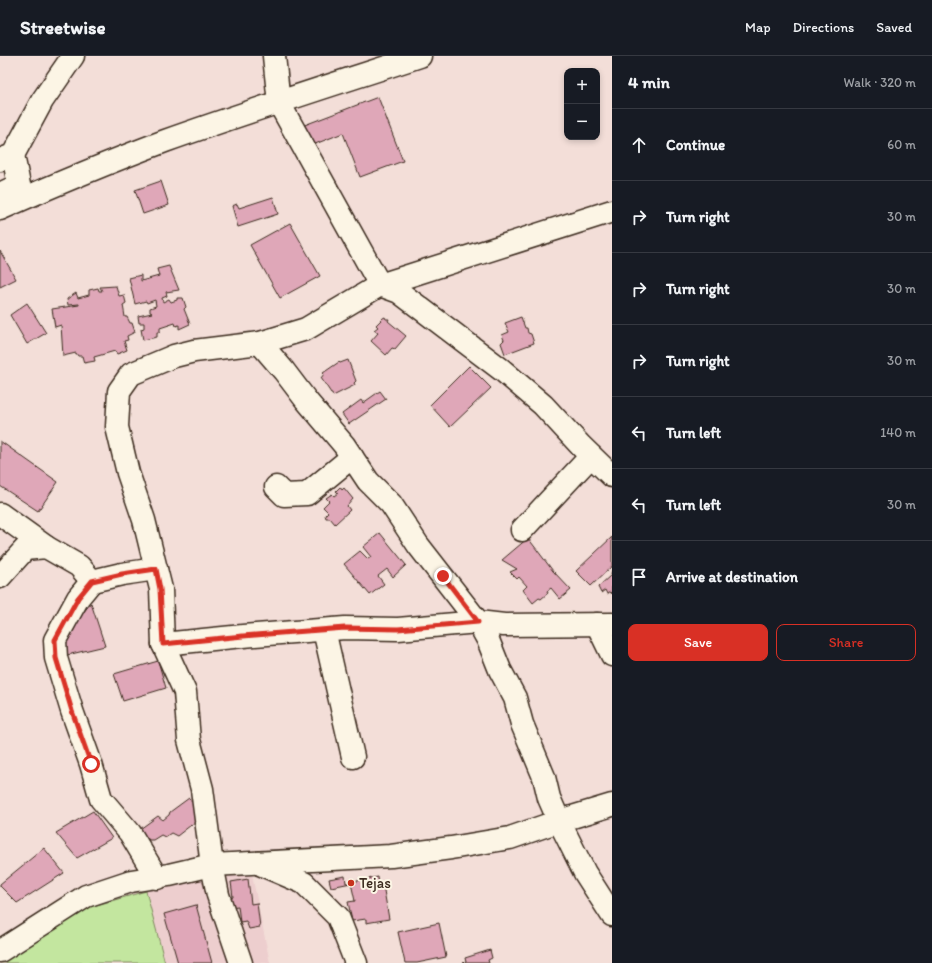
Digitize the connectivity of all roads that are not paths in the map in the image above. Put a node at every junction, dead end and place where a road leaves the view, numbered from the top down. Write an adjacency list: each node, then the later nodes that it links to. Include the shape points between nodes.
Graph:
1 (73, 56): 5 (street)
2 (274, 56): 4 (street)
3 (420, 56): 4 (street)
4 (279, 103): 7 (street, via 165,141); 9 (street)
5 (7, 157): 6 (street, via 19,185)
6 (0, 194)
7 (0, 209)
8 (612, 210): 9 (street)
9 (380, 285): 10 (street, via 306,329); 11 (street, via 399,292 502,370 543,405)
10 (260, 343): 12 (street); 18 (street, via 174,356 131,374 119,391 116,427)
11 (592, 456): 13 (street); 16 (street)
12 (352, 457): 14 (street, via 307,494 284,494); 21 (street, via 368,481 391,504 418,545)
13 (612, 476)
14 (276, 487)
15 (0, 514): 17 (street)
16 (522, 530)
17 (46, 547): 19 (street, via 25,549); 20 (street, via 79,566)
18 (156, 569): 20 (street); 24 (street, via 160,589)
19 (0, 577)
20 (92, 581): 31 (street, via 78,598 55,640 56,658 101,799 130,833)
21 (478, 622): 22 (street, via 504,625); 23 (street, via 398,629); 28 (street, via 515,698 522,724)
22 (604, 624): 25 (street)
23 (324, 630): 24 (street); 26 (street)
24 (163, 644): 30 (street, via 185,692 189,740 202,789)
25 (612, 655)
26 (353, 757)
27 (612, 805): 28 (street)
28 (559, 821): 29 (street, via 510,838 451,848 392,856); 32 (street, via 585,873)
29 (259, 863): 30 (street); 35 (street, via 304,883 338,918)
30 (212, 865): 31 (street); 34 (street, via 218,895)
31 (157, 878): 33 (street, via 131,881 86,896)
32 (612, 915)
33 (0, 951)
34 (241, 963)
35 (356, 963)

